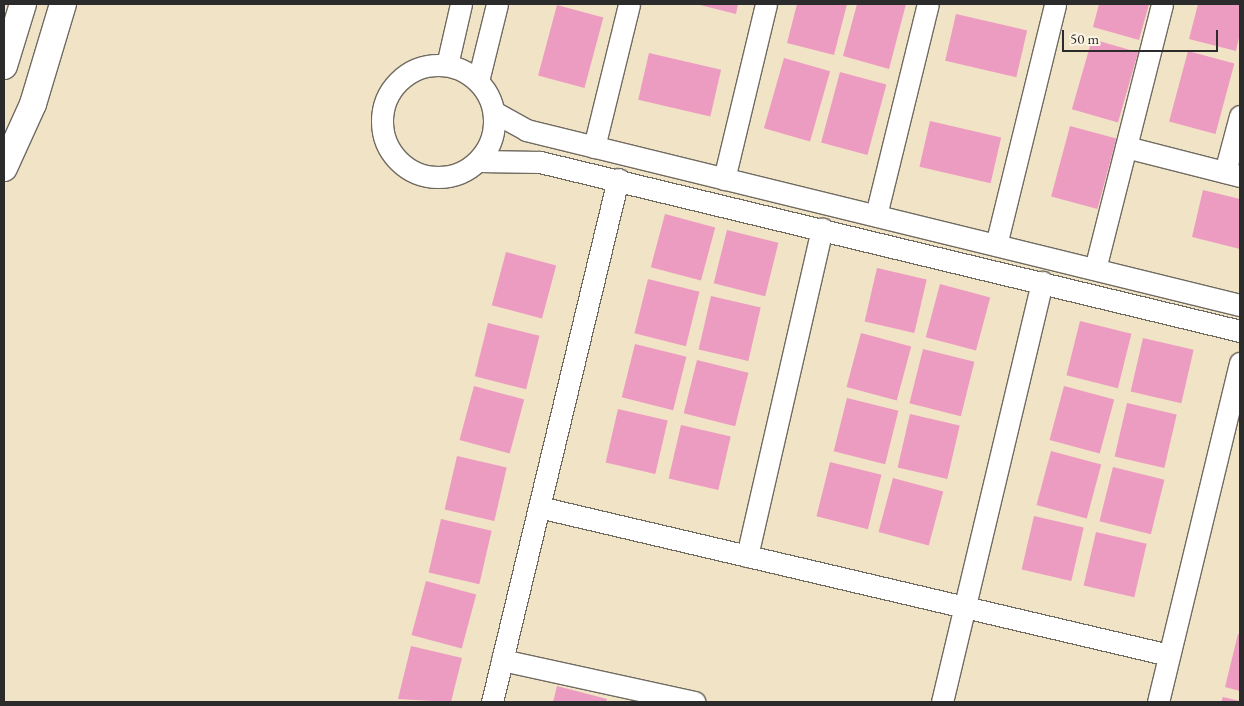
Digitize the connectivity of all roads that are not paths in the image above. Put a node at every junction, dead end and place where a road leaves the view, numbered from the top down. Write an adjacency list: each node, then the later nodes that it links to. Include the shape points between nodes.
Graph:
1 (23, 4): 11 (main road)
2 (63, 4): 18 (main road, via 33,104)
3 (461, 4): 10 (street)
4 (497, 4): 12 (street)
5 (629, 4): 15 (street)
6 (766, 4): 21 (street)
7 (928, 4): 22 (street)
8 (1055, 4): 24 (street)
9 (1162, 4): 16 (street)
10 (447, 65): 12 (street, via 464,70); 17 (street, via 427,65 409,72 394,86 384,103 381,123 385,142 403,165 430,178 447,178 464,172)
11 (4, 66)
12 (478, 81): 13 (street, via 489,95)
13 (494, 112): 15 (street, via 526,130); 17 (street, via 494,130 489,147)
14 (1240, 116): 19 (street)
15 (594, 147): 21 (street)
16 (1126, 147): 19 (street); 25 (street)
17 (478, 161): 20 (street, via 540,162)
18 (4, 168)
19 (1233, 174)
20 (618, 179): 23 (street); 30 (street)
21 (724, 179): 22 (street)
22 (876, 215): 24 (street)
23 (822, 228): 26 (street); 31 (street)
24 (996, 245): 25 (street)
25 (1095, 269): 27 (street)
26 (1042, 282): 28 (street); 32 (street)
27 (1240, 304)
28 (1240, 331)
29 (1240, 363): 33 (street)
30 (539, 507): 31 (street); 34 (street)
31 (747, 556): 32 (street)
32 (965, 607): 33 (street); 37 (street)
33 (1169, 655): 38 (street)
34 (502, 660): 35 (street); 36 (street)
35 (492, 702)
36 (694, 702)
37 (942, 702)
38 (1158, 702)

